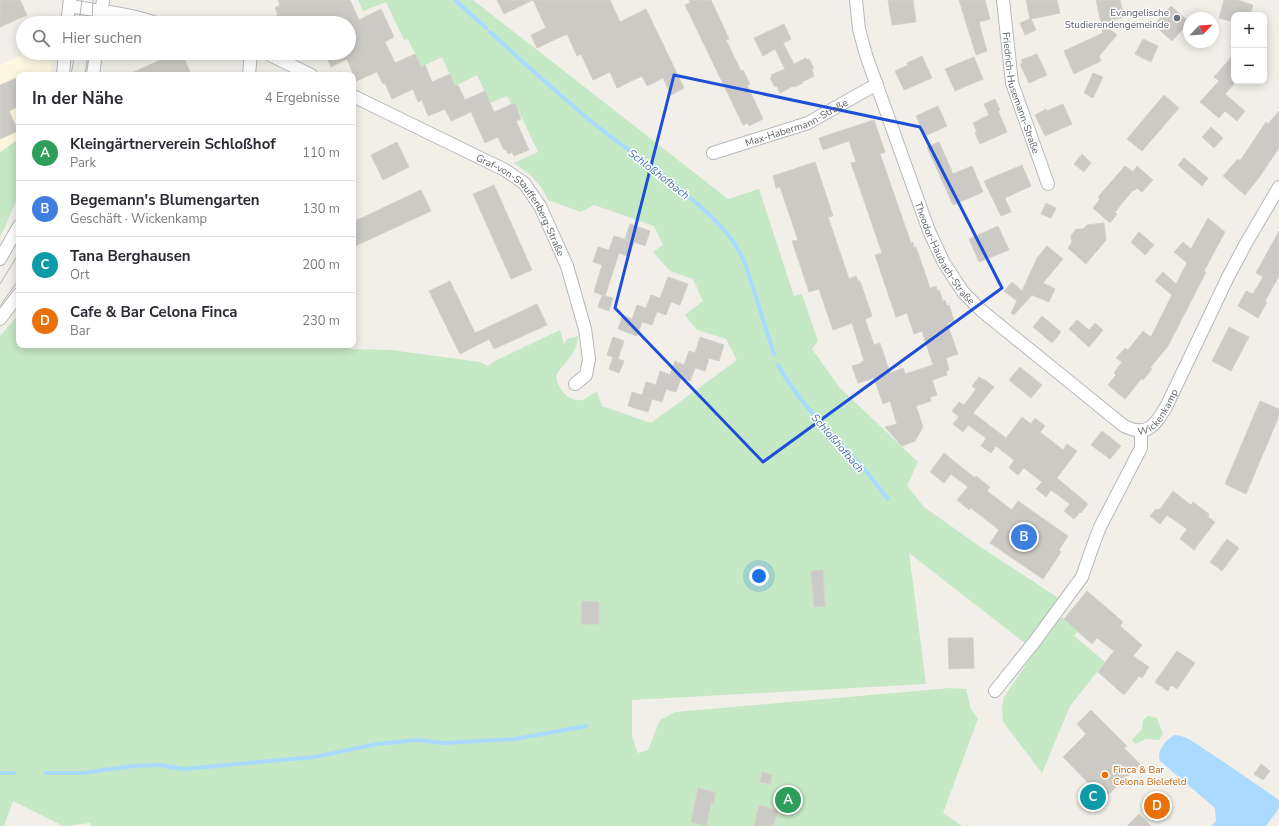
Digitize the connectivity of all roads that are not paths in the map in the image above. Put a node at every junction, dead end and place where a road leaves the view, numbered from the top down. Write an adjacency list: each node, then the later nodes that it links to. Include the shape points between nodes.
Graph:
1 (856, 0): 15 (street, Theodor-Haubach-Straße, via 859,29)
2 (1003, 0): 18 (street, Friedrich-Husemann-Straße, via 1012,83)
3 (70, 3): 4 (street); 5 (street)
4 (102, 12): 6 (street)
5 (68, 16)
6 (125, 16)
7 (64, 60): 11 (street)
8 (95, 60): 12 (street)
9 (250, 60): 13 (street)
10 (280, 60): 14 (street)
11 (63, 72)
12 (93, 72)
13 (249, 72)
14 (305, 72)
15 (877, 84): 17 (street, Max-Habermann-Straße, via 808,123); 25 (street, Theodor-Haubach-Straße, via 929,231 944,263 963,292 982,311 1124,426)
16 (356, 97): 24 (street, Graf-von-Stauffenberg-Straße, via 505,170 524,183 540,206 567,266 585,329 589,359 586,375)
17 (713, 153)
18 (1048, 184)
19 (1279, 187): 25 (street, Wickenkamp, via 1245,245 1160,418 1150,428)
20 (16, 231): 21 (street)
21 (0, 259)
22 (16, 298): 23 (street)
23 (0, 318)
24 (575, 384)
25 (1141, 431): 26 (street, Wickenkamp, via 1141,448 1100,527 1082,577)
26 (995, 691)

